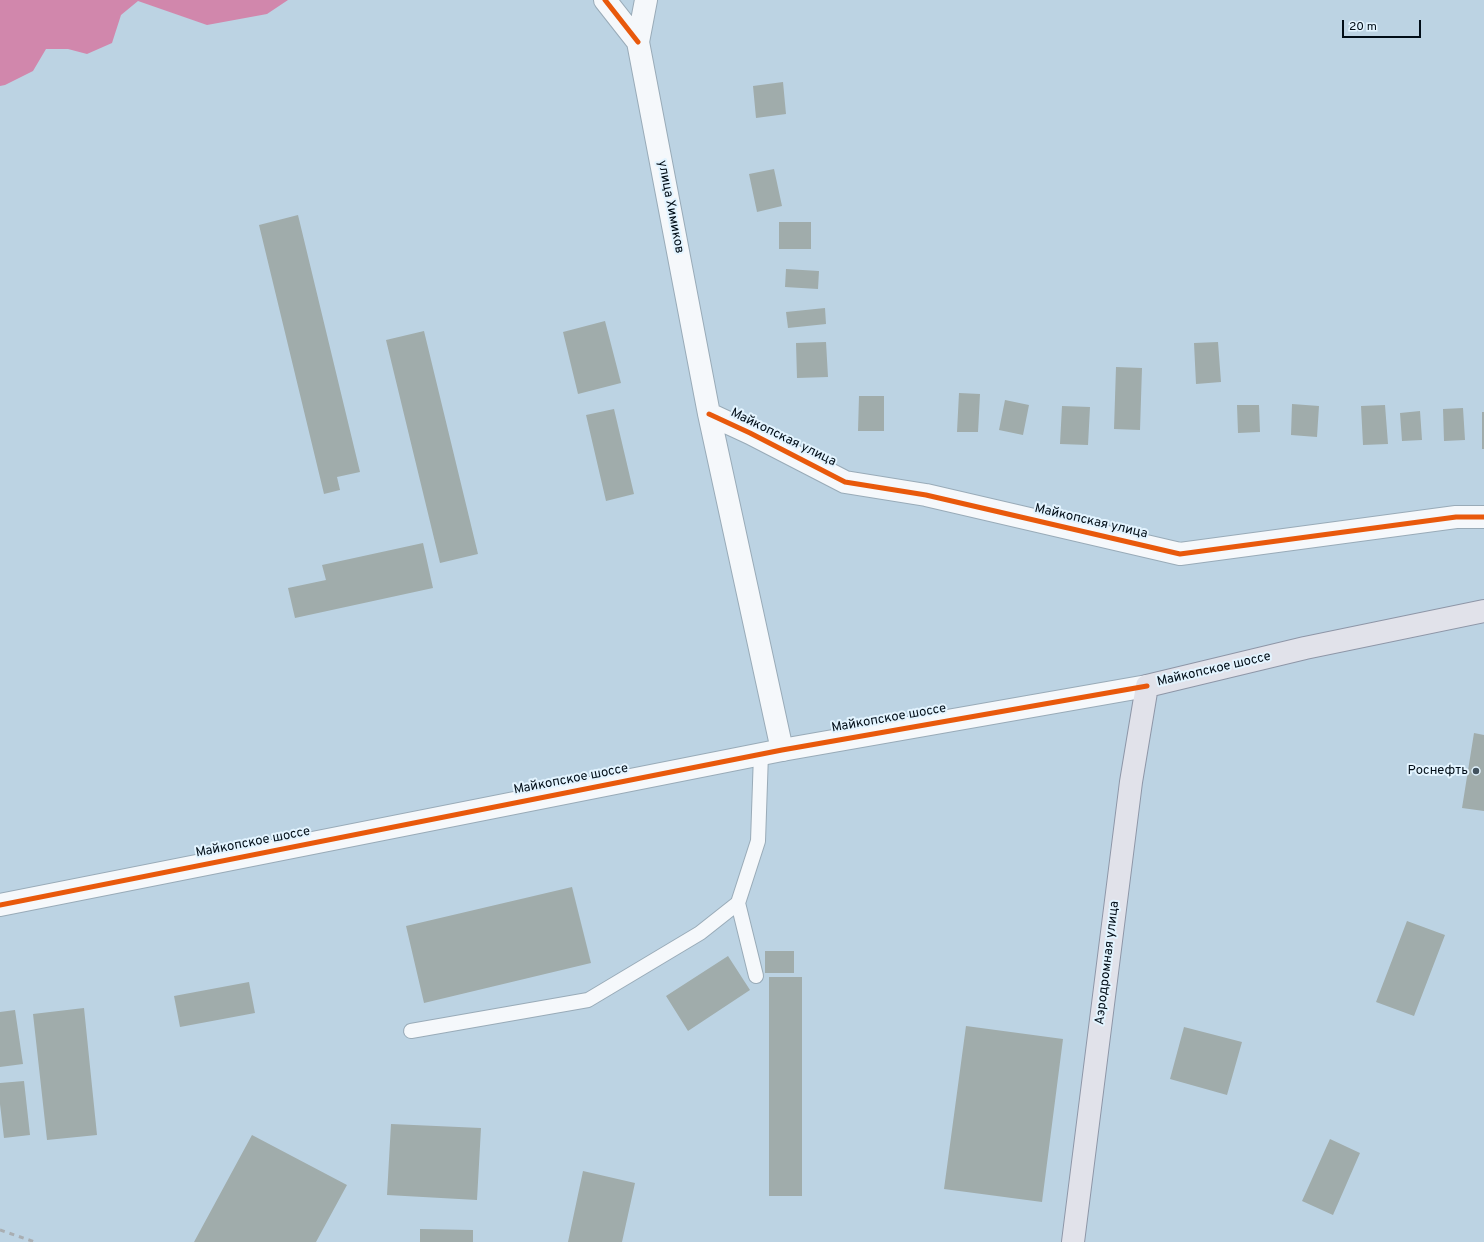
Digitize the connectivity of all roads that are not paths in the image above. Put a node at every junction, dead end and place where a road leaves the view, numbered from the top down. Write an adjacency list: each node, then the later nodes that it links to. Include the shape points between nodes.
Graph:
1 (605, 0): 3 (street)
2 (646, 0): 3 (street, улица Химиков)
3 (638, 42): 4 (street, улица Химиков)
4 (709, 414): 5 (street, Майкопская улица, via 845,482 926,495 1180,554 1456,517); 8 (street, улица Химиков)
5 (1484, 517)
6 (1484, 612): 7 (main road, Майкопское шоссе, via 1306,648)
7 (1147, 686): 8 (street, Майкопское шоссе); 13 (main road, Аэродромная улица, via 1131,782)
8 (772, 752): 9 (lane, via 758,841); 10 (street, Майкопское шоссе)
9 (738, 902): 11 (lane); 12 (lane, via 700,933 588,1000)
10 (0, 905)
11 (756, 976)
12 (411, 1032)
13 (1073, 1242)

